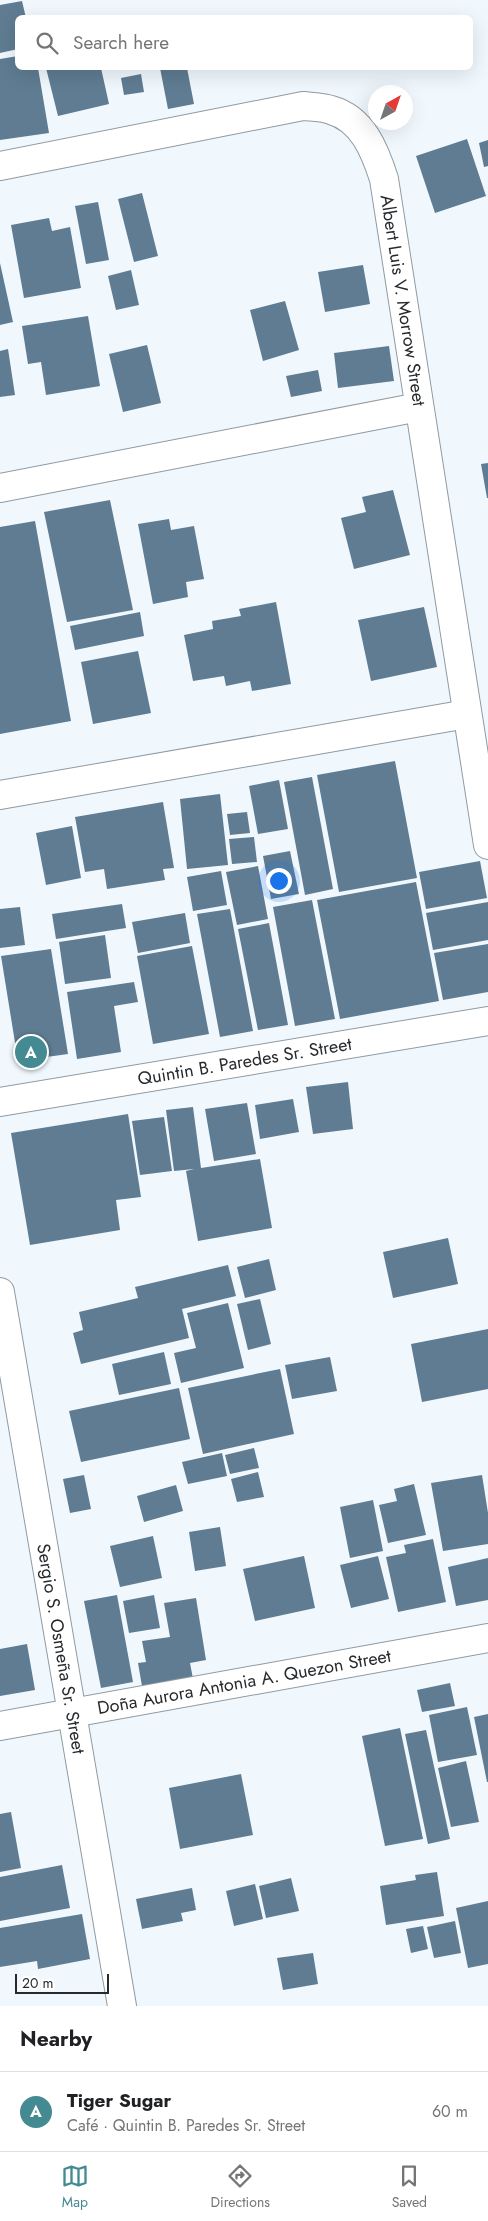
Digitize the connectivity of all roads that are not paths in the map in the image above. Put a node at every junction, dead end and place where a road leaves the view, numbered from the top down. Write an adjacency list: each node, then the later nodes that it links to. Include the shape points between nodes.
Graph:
1 (0, 166): 2 (street, Albert Luis V. Morrow Street, via 303,106 332,110 357,126 374,148 384,180)
2 (419, 407): 3 (street); 4 (street, Albert Luis V. Morrow Street)
3 (0, 488)
4 (467, 714): 5 (street); 6 (street, Albert Luis V. Morrow Street)
5 (0, 795)
6 (488, 845)
7 (488, 1021): 8 (street, Quintin B. Paredes Sr. Street)
8 (0, 1102)
9 (0, 1292): 11 (street, Sergio S. Osmeña Sr. Street)
10 (488, 1638): 11 (street, Doña Aurora Antonia A. Quezon Street)
11 (72, 1713): 12 (street, Doña Aurora Antonia A. Quezon Street); 13 (street, Sergio S. Osmeña Sr. Street)
12 (0, 1726)
13 (122, 2006)

